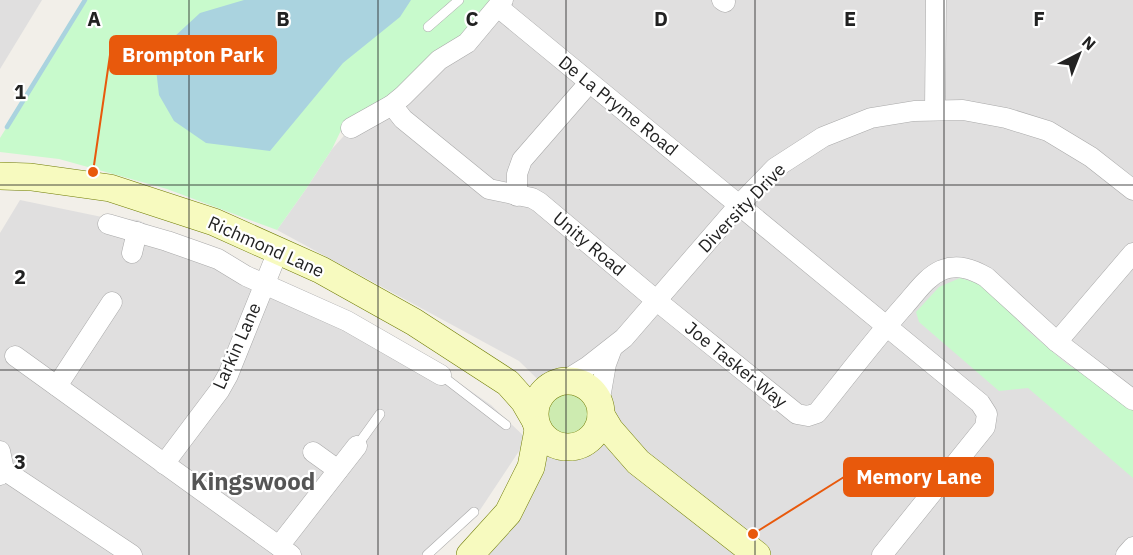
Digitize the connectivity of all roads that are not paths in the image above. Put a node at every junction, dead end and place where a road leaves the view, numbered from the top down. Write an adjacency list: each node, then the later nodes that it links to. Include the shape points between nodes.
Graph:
1 (459, 0): 4 (lane)
2 (936, 0): 7 (street)
3 (497, 2): 5 (street, De La Pryme Road); 6 (street, De La Pryme Road, via 467,43 439,60)
4 (428, 27)
5 (589, 83): 11 (street, via 522,160 517,174); 12 (street, De La Pryme Road)
6 (392, 105): 8 (street, De La Pryme Road); 11 (street, Unity Road, via 403,119 489,189)
7 (935, 110): 10 (street, Diversity Drive, via 963,110 1048,130); 12 (street, Diversity Drive, via 871,118 822,137 775,168)
8 (351, 128)
9 (0, 176): 15 (street, Richmond Lane, via 110,188 214,222)
10 (1133, 190)
11 (517, 196): 21 (street, Unity Road, via 539,202)
12 (739, 205): 21 (street, Diversity Drive); 23 (street, De La Pryme Road)
13 (108, 224): 14 (street, Richmond Lane)
14 (138, 232): 16 (street); 18 (street, Richmond Lane, via 218,259)
15 (278, 251): 19 (street, Larkin Lane); 28 (street, Richmond Lane, via 321,270 414,322)
16 (132, 253)
17 (1133, 253): 24 (street)
18 (246, 276): 19 (street, Larkin Lane)
19 (264, 285): 20 (street, Larkin Lane); 40 (street, Larkin Lane, via 228,375)
20 (286, 294): 27 (street, Richmond Lane, via 347,321)
21 (657, 301): 23 (street, Joe Tasker Way, via 788,408 808,416 817,413); 25 (street, Diversity Drive)
22 (112, 302): 30 (street)
23 (886, 327): 24 (street, Joe Tasker Way, via 930,277 956,267 973,269 986,277); 51 (street, De La Pryme Road, via 980,403 987,414 985,427)
24 (1057, 342): 31 (street, Joe Tasker Way)
25 (612, 348): 29 (street, Diversity Drive); 32 (street, Diversity Drive)
26 (15, 356): 30 (street)
27 (441, 375): 34 (lane)
28 (508, 383): 29 (street); 35 (street, Richmond Lane)
29 (558, 383): 32 (street, via 585,386 594,394); 35 (street, via 538,400)
30 (57, 386): 40 (street)
31 (1133, 400)
32 (600, 409): 37 (street, via 599,426 593,436); 39 (street, via 610,430)
33 (380, 414): 36 (lane)
34 (506, 425)
35 (537, 425): 37 (street, via 554,445); 42 (street)
36 (357, 446): 43 (street)
37 (575, 446): 39 (street, via 608,451); 42 (street)
38 (313, 452): 43 (street)
39 (638, 462): 50 (street)
40 (164, 464): 46 (street)
41 (1, 465): 47 (street)
42 (531, 467): 49 (street, via 507,513)
43 (338, 470): 46 (street)
44 (474, 512): 48 (lane)
45 (1133, 547): 52 (street)
46 (285, 550)
47 (132, 555)
48 (427, 555)
49 (470, 555)
50 (757, 555)
51 (882, 555)
52 (1126, 555)

